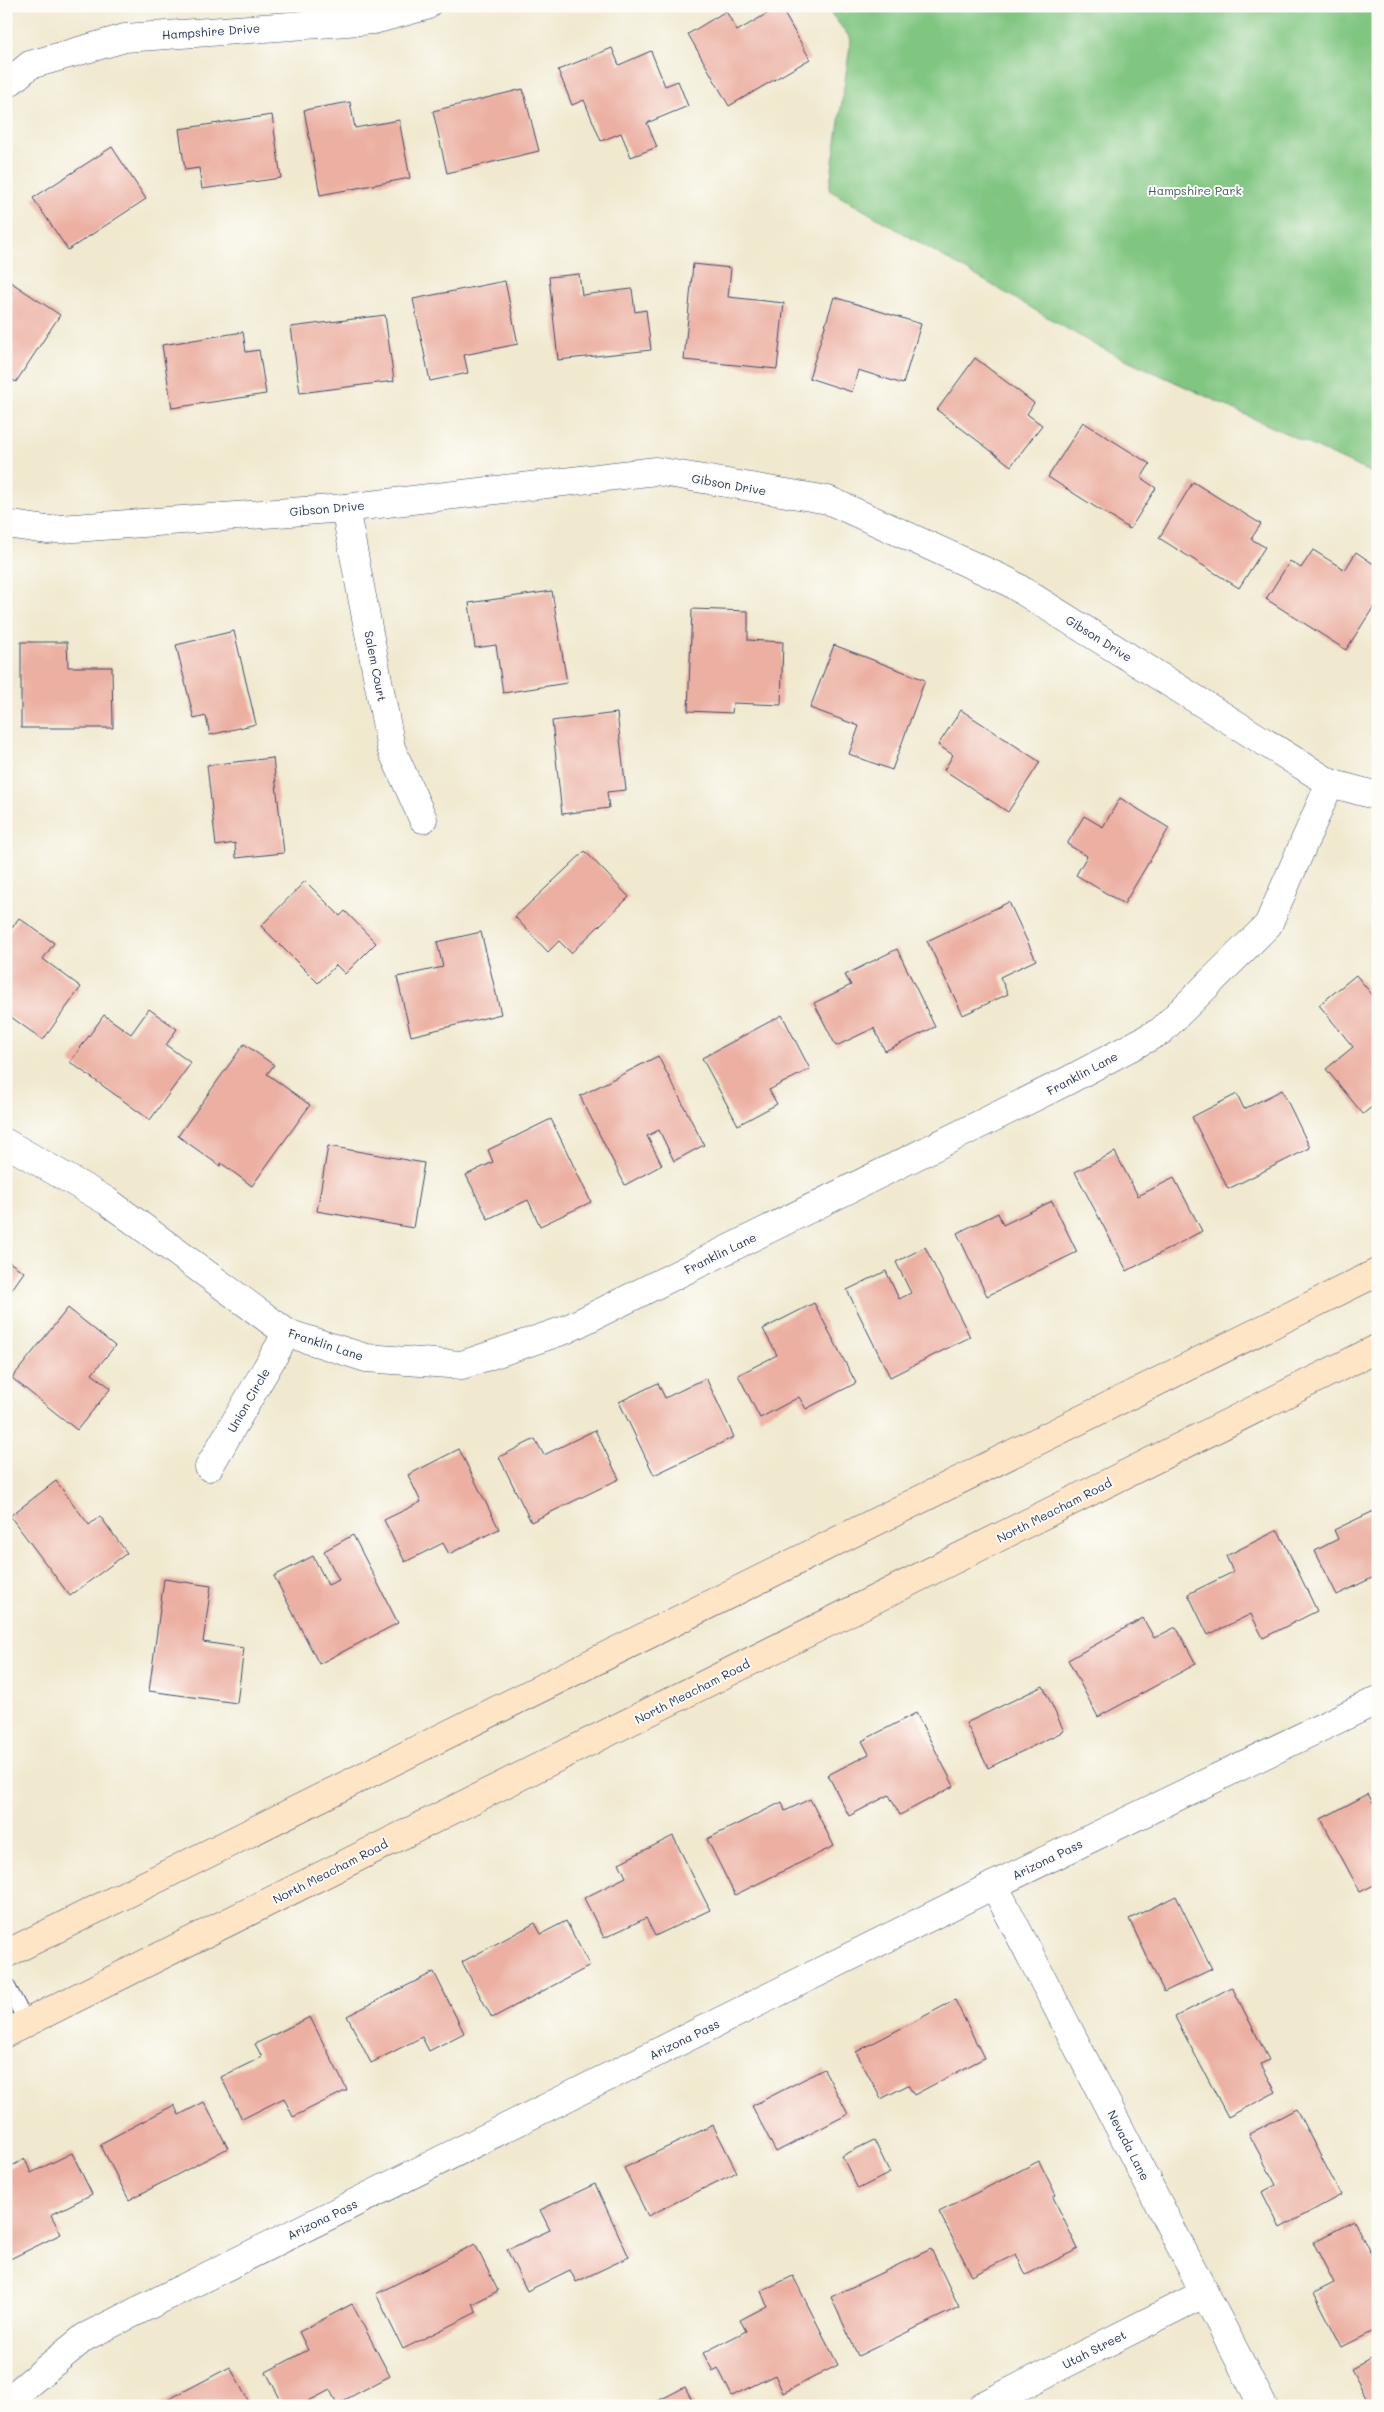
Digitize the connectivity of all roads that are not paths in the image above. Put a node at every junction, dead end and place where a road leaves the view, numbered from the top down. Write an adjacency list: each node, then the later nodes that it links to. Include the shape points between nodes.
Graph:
1 (426, 6): 2 (street, Hampshire Drive, via 374,20 125,38 30,65)
2 (6, 85)
3 (345, 508): 4 (street, Gibson Drive, via 47,530); 5 (street, Gibson Drive, via 656,471 828,500 1007,581); 7 (street, Salem Court, via 392,748)
4 (6, 524)
5 (1330, 783): 6 (street, Gibson Drive); 10 (street, Franklin Lane, via 1268,925 1161,1031 565,1330 462,1365 366,1358)
6 (1378, 796)
7 (423, 819)
8 (6, 1142): 10 (street, Franklin Lane, via 107,1201)
9 (1378, 1272): 15 (main road)
10 (287, 1332): 12 (street, Union Circle)
11 (1378, 1348): 17 (main road, North Meacham Road)
12 (209, 1467)
13 (1378, 1700): 14 (street, Arizona Pass)
14 (994, 1885): 18 (street, Nevada Lane); 19 (street, Arizona Pass, via 85,2337)
15 (6, 1954)
16 (6, 1984): 17 (lane)
17 (17, 2028)
18 (1205, 2292): 20 (street, Utah Street); 21 (street, Nevada Lane)
19 (6, 2402)
20 (982, 2406)
21 (1262, 2406)

